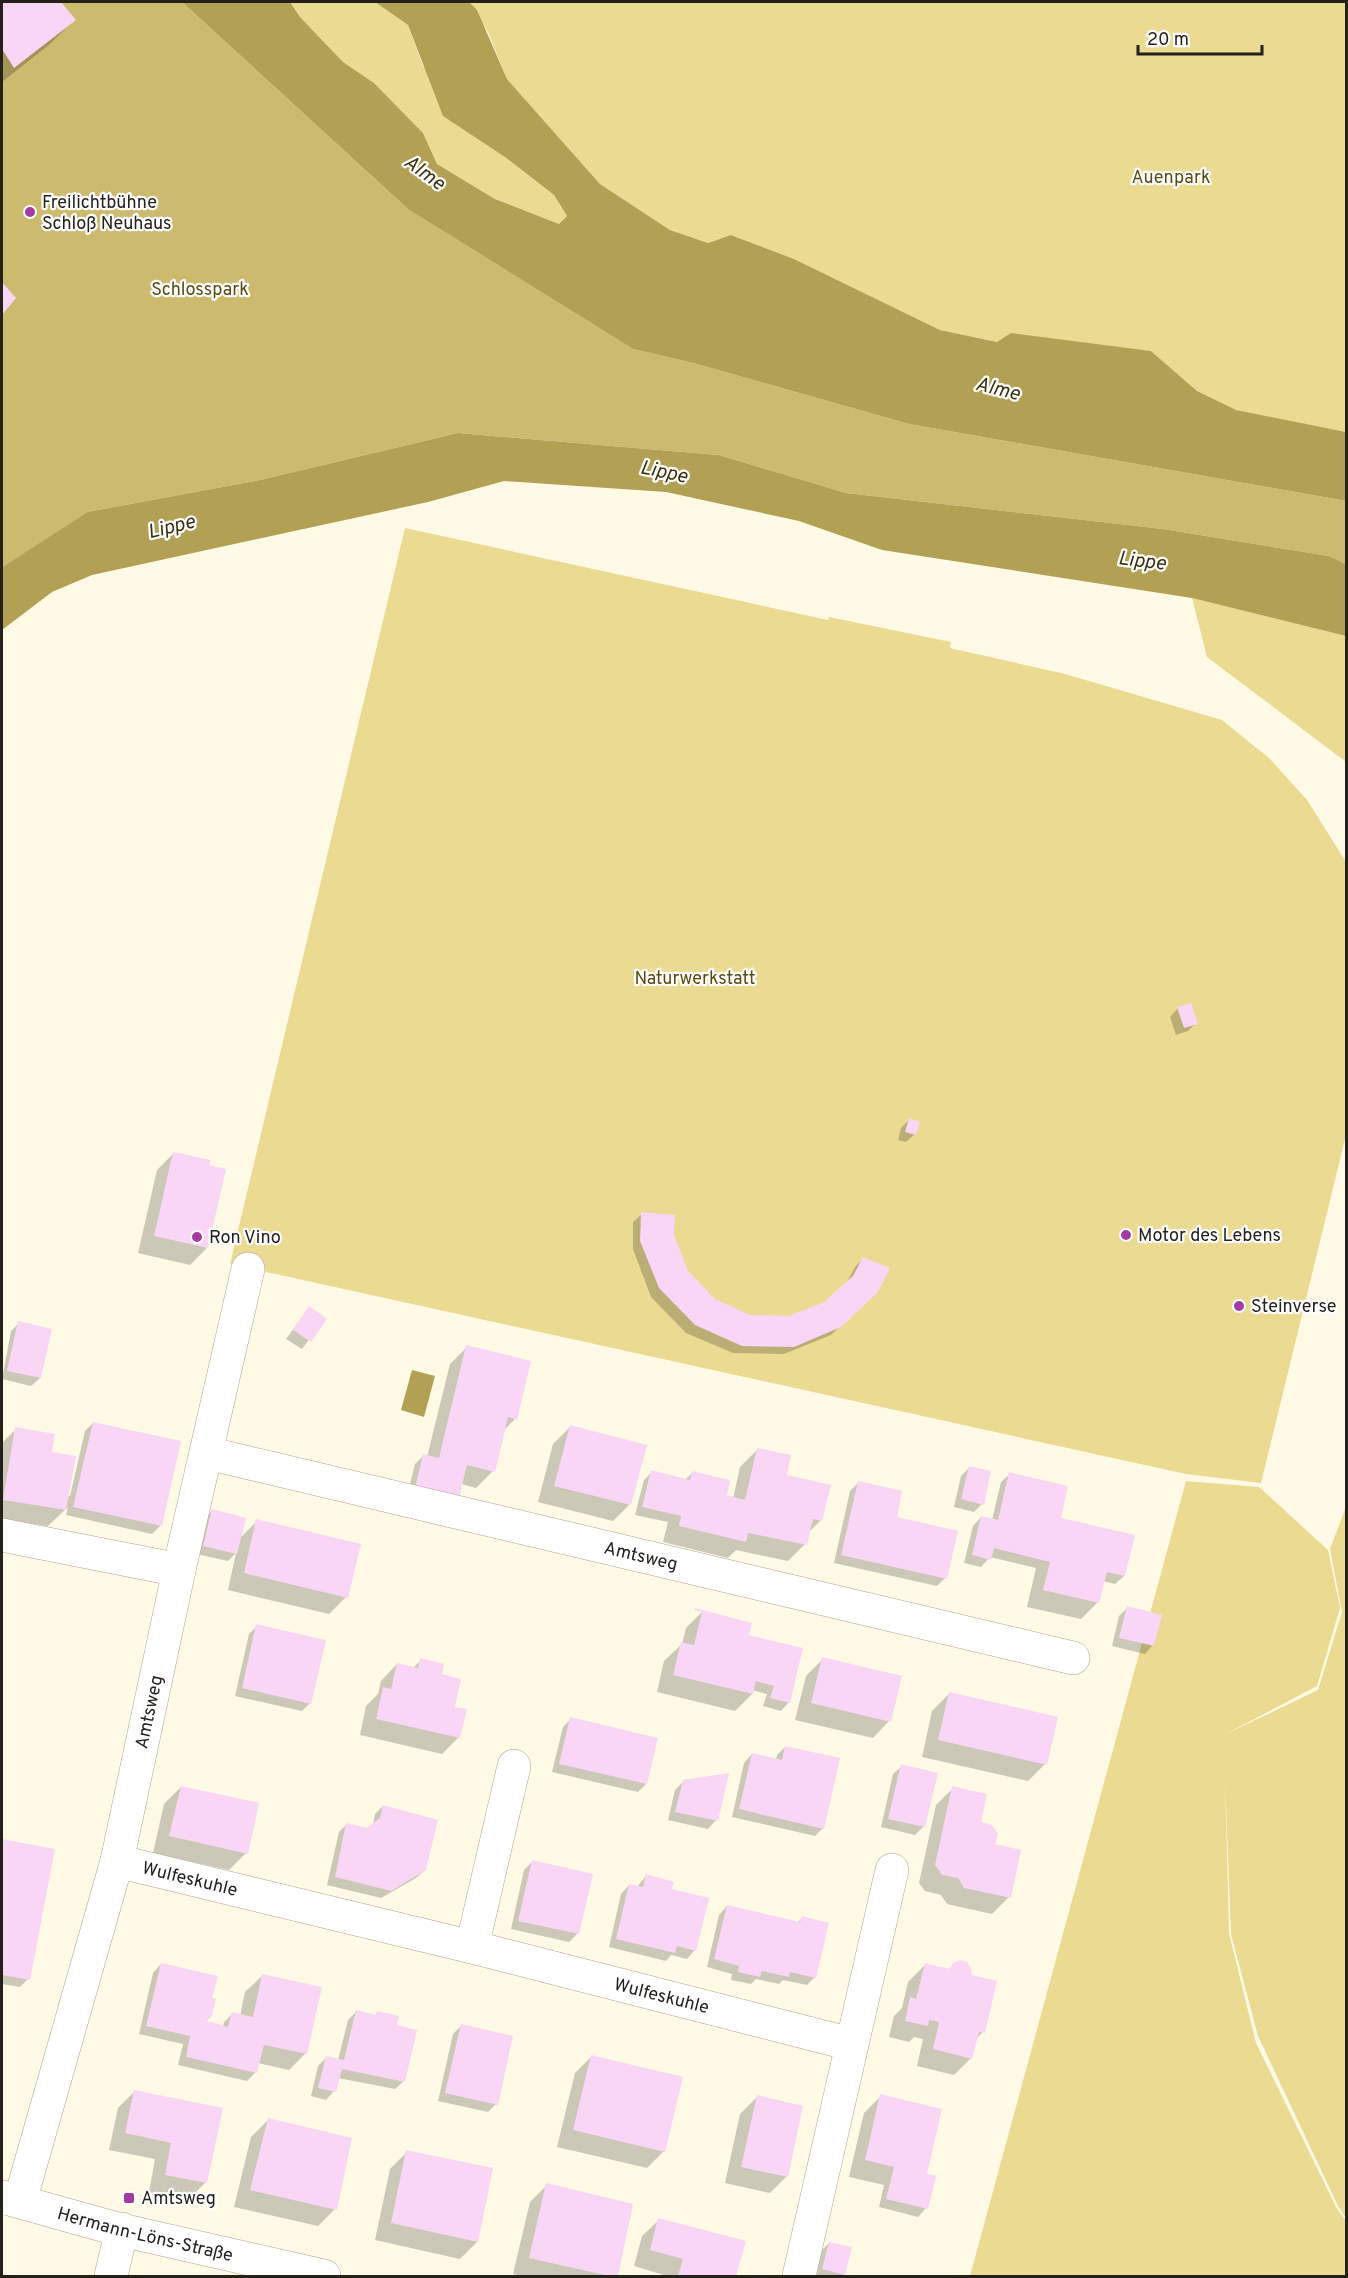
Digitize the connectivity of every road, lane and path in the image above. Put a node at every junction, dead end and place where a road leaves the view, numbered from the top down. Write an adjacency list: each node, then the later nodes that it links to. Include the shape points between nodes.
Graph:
1 (248, 1269): 2 (street, Amtsweg)
2 (207, 1453): 4 (street, Amtsweg); 5 (street, Amtsweg)
3 (2, 1535): 4 (street)
4 (179, 1570): 7 (street, Amtsweg)
5 (1074, 1658)
6 (514, 1766): 9 (street)
7 (117, 1861): 9 (street, Wulfeskuhle); 11 (street, Amtsweg)
8 (892, 1870): 10 (street)
9 (472, 1947): 10 (street, Wulfeskuhle)
10 (851, 2044): 15 (street)
11 (11, 2199): 12 (street, Hermann-Löns-Straße)
12 (122, 2229): 13 (street); 14 (street, Hermann-Löns-Straße)
13 (111, 2277)
14 (324, 2277)
15 (799, 2277)

